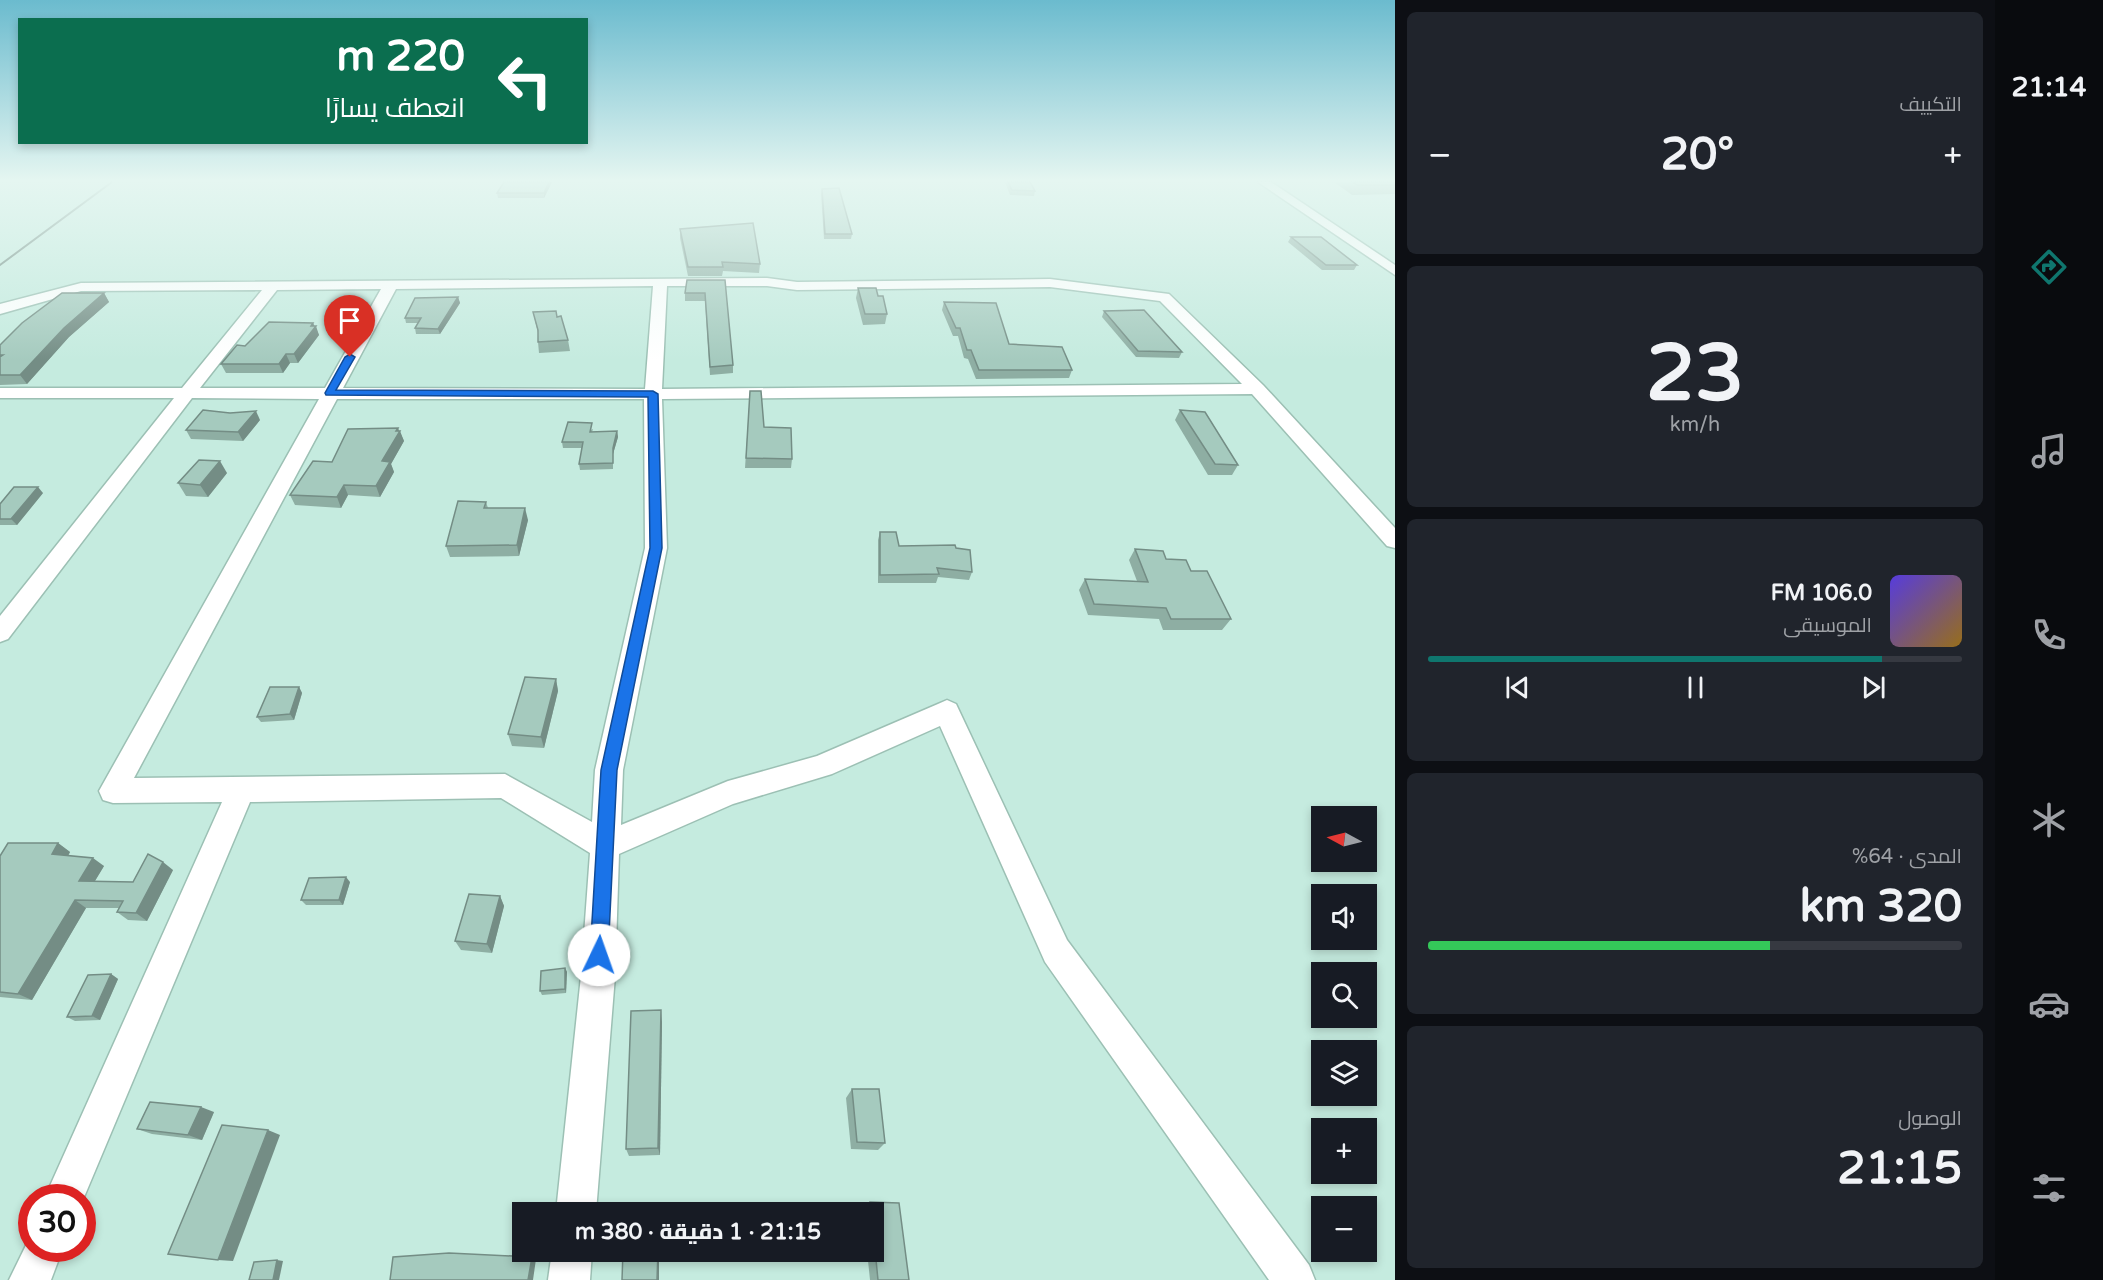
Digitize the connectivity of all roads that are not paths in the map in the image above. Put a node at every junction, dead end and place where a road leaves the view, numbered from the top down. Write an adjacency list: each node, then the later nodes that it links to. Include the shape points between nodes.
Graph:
1 (1351, 242): 2 (street)
2 (1395, 272)
3 (660, 282): 5 (street); 7 (street, via 767,282 797,286 1050,283 1164,297); 11 (street)
4 (273, 285): 5 (street); 6 (street, via 81,287); 10 (street)
5 (391, 285): 9 (street)
6 (0, 309)
7 (1257, 389): 11 (street); 12 (street)
8 (0, 393): 10 (street)
9 (330, 393): 10 (street); 11 (street); 14 (street, via 113,791)
10 (188, 394): 13 (street)
11 (653, 394): 15 (street, via 656,548 609,770)
12 (1395, 541)
13 (0, 633)
14 (242, 788): 15 (street, via 505,786); 16 (street)
15 (605, 846): 17 (street, via 598,976); 22 (street, via 728,793 822,766 947,711 1056,951)
16 (71, 1184)
17 (577, 1202)
18 (37, 1262): 20 (street)
19 (571, 1262): 21 (street)
20 (30, 1280)
21 (569, 1280)
22 (1294, 1280)

